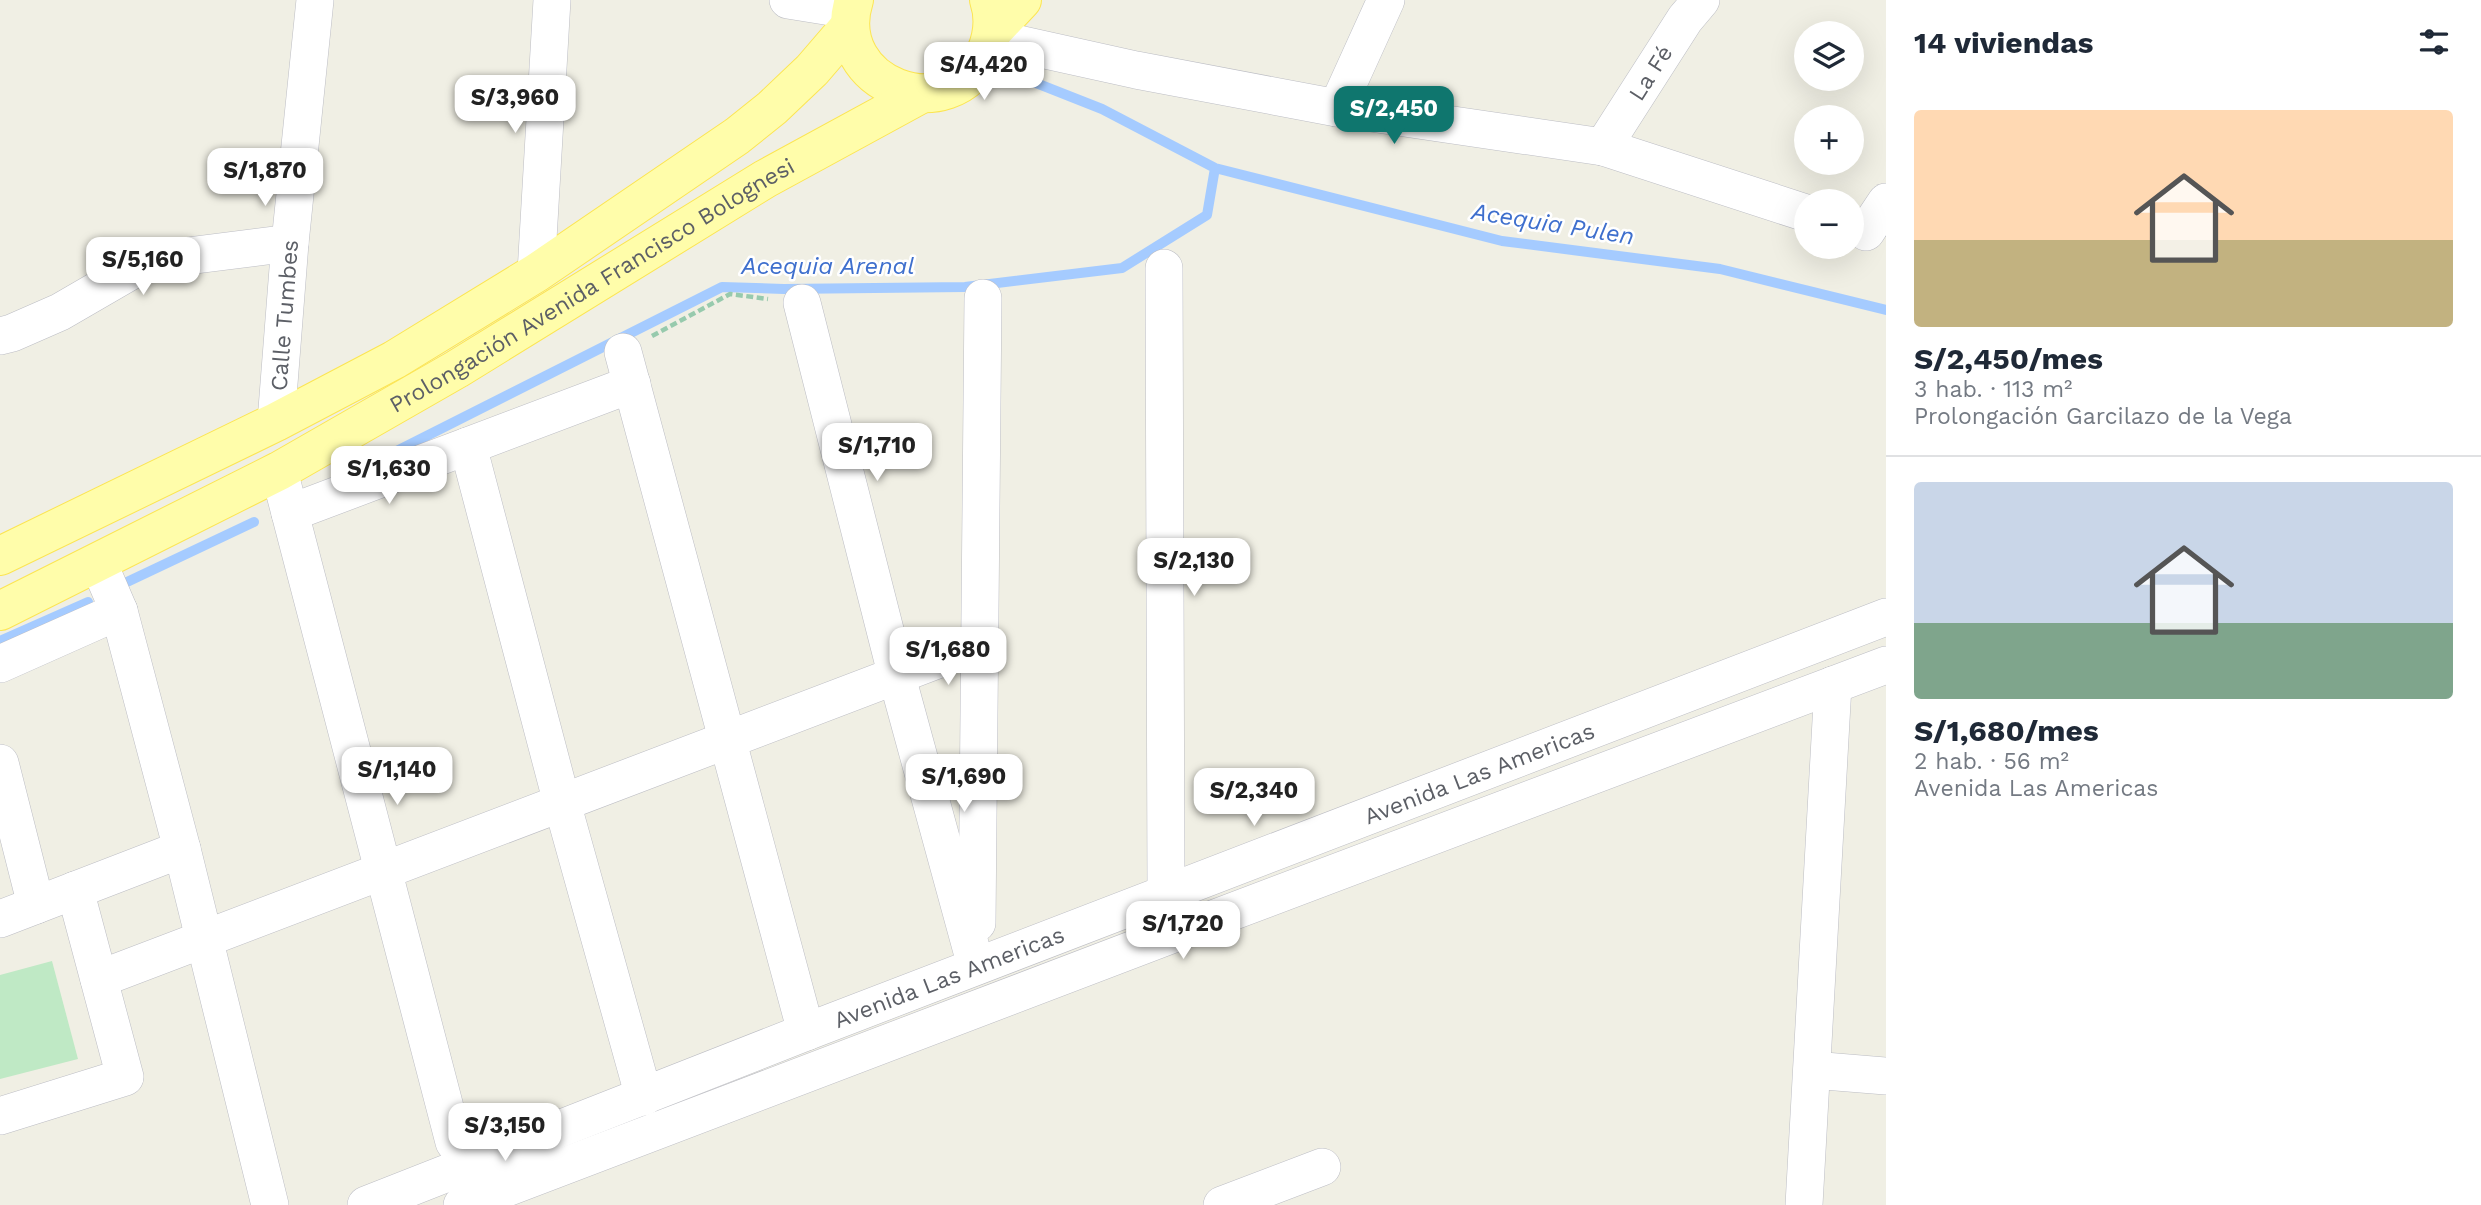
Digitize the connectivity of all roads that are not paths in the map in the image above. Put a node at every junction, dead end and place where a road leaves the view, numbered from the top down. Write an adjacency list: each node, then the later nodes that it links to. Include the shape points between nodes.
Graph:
1 (315, 0): 15 (street, Calle Tumbes)
2 (552, 0): 17 (street)
3 (788, 0): 7 (street)
4 (1022, 0): 8 (main road, Prolongación Avenida Francisco Bolognesi)
5 (1386, 0): 10 (street)
6 (1701, 0): 11 (street, La Fé)
7 (851, 13): 9 (main road, via 854,48 865,66 880,81); 17 (main road, Prolongación Avenida Francisco Bolognesi, via 812,71 772,108)
8 (991, 23): 9 (main road, Prolongación Avenida Francisco Bolognesi, via 982,60 966,78 945,90); 10 (street, via 1136,70)
9 (921, 94): 23 (main road, Prolongación Avenida Francisco Bolognesi, via 765,179 457,369)
10 (1337, 108): 11 (street)
11 (1602, 147): 13 (street)
12 (1886, 202): 14 (street)
13 (1794, 209)
14 (1868, 233)
15 (290, 243): 20 (street, via 148,261 60,312); 21 (street, Calle Tumbes)
16 (1164, 268): 41 (street)
17 (536, 272): 21 (main road, Prolongación Avenida Francisco Bolognesi, via 394,360)
18 (983, 298): 30 (street)
19 (802, 303): 33 (street)
20 (0, 336)
21 (276, 422): 25 (main road, Prolongación Avenida Francisco Bolognesi)
22 (468, 446): 24 (street); 35 (street, via 628,368); 37 (street)
23 (279, 471): 24 (street); 26 (main road, Prolongación Avenida Francisco Bolognesi)
24 (290, 513): 39 (street)
25 (0, 556)
26 (98, 562): 27 (main road, Prolongación Avenida Francisco Bolognesi); 28 (street)
27 (0, 611)
28 (119, 611): 31 (street); 38 (street)
29 (1886, 617): 41 (street, Avenida Las Americas)
30 (979, 644): 33 (street); 46 (street)
31 (0, 664)
32 (1886, 665): 34 (street, Avenida Las Americas)
33 (897, 677): 35 (street); 46 (street)
34 (1833, 685): 44 (street, Avenida Las Americas); 49 (street)
35 (727, 740): 37 (street); 48 (street)
36 (0, 763): 42 (street)
37 (562, 803): 39 (street); 51 (street)
38 (182, 849): 40 (street); 45 (street)
39 (384, 870): 45 (street); 53 (street, via 454,1142)
40 (75, 890): 42 (street); 47 (street)
41 (1166, 893): 44 (street); 46 (street, Avenida Las Americas)
42 (36, 905): 43 (street)
43 (0, 919)
44 (1174, 933): 55 (street, Avenida Las Americas)
45 (206, 938): 47 (street); 56 (street)
46 (976, 966): 48 (street, Avenida Las Americas)
47 (99, 979): 52 (street, via 125,1077)
48 (806, 1032): 51 (street, Avenida Las Americas)
49 (1812, 1070): 50 (street); 59 (street)
50 (1886, 1076)
51 (644, 1097): 53 (street, Avenida Las Americas)
52 (0, 1115)
53 (471, 1164): 55 (street); 57 (street, Avenida Las Americas)
54 (1322, 1167): 58 (street)
55 (484, 1201)
56 (270, 1205)
57 (366, 1205)
58 (1222, 1205)
59 (1804, 1205)

